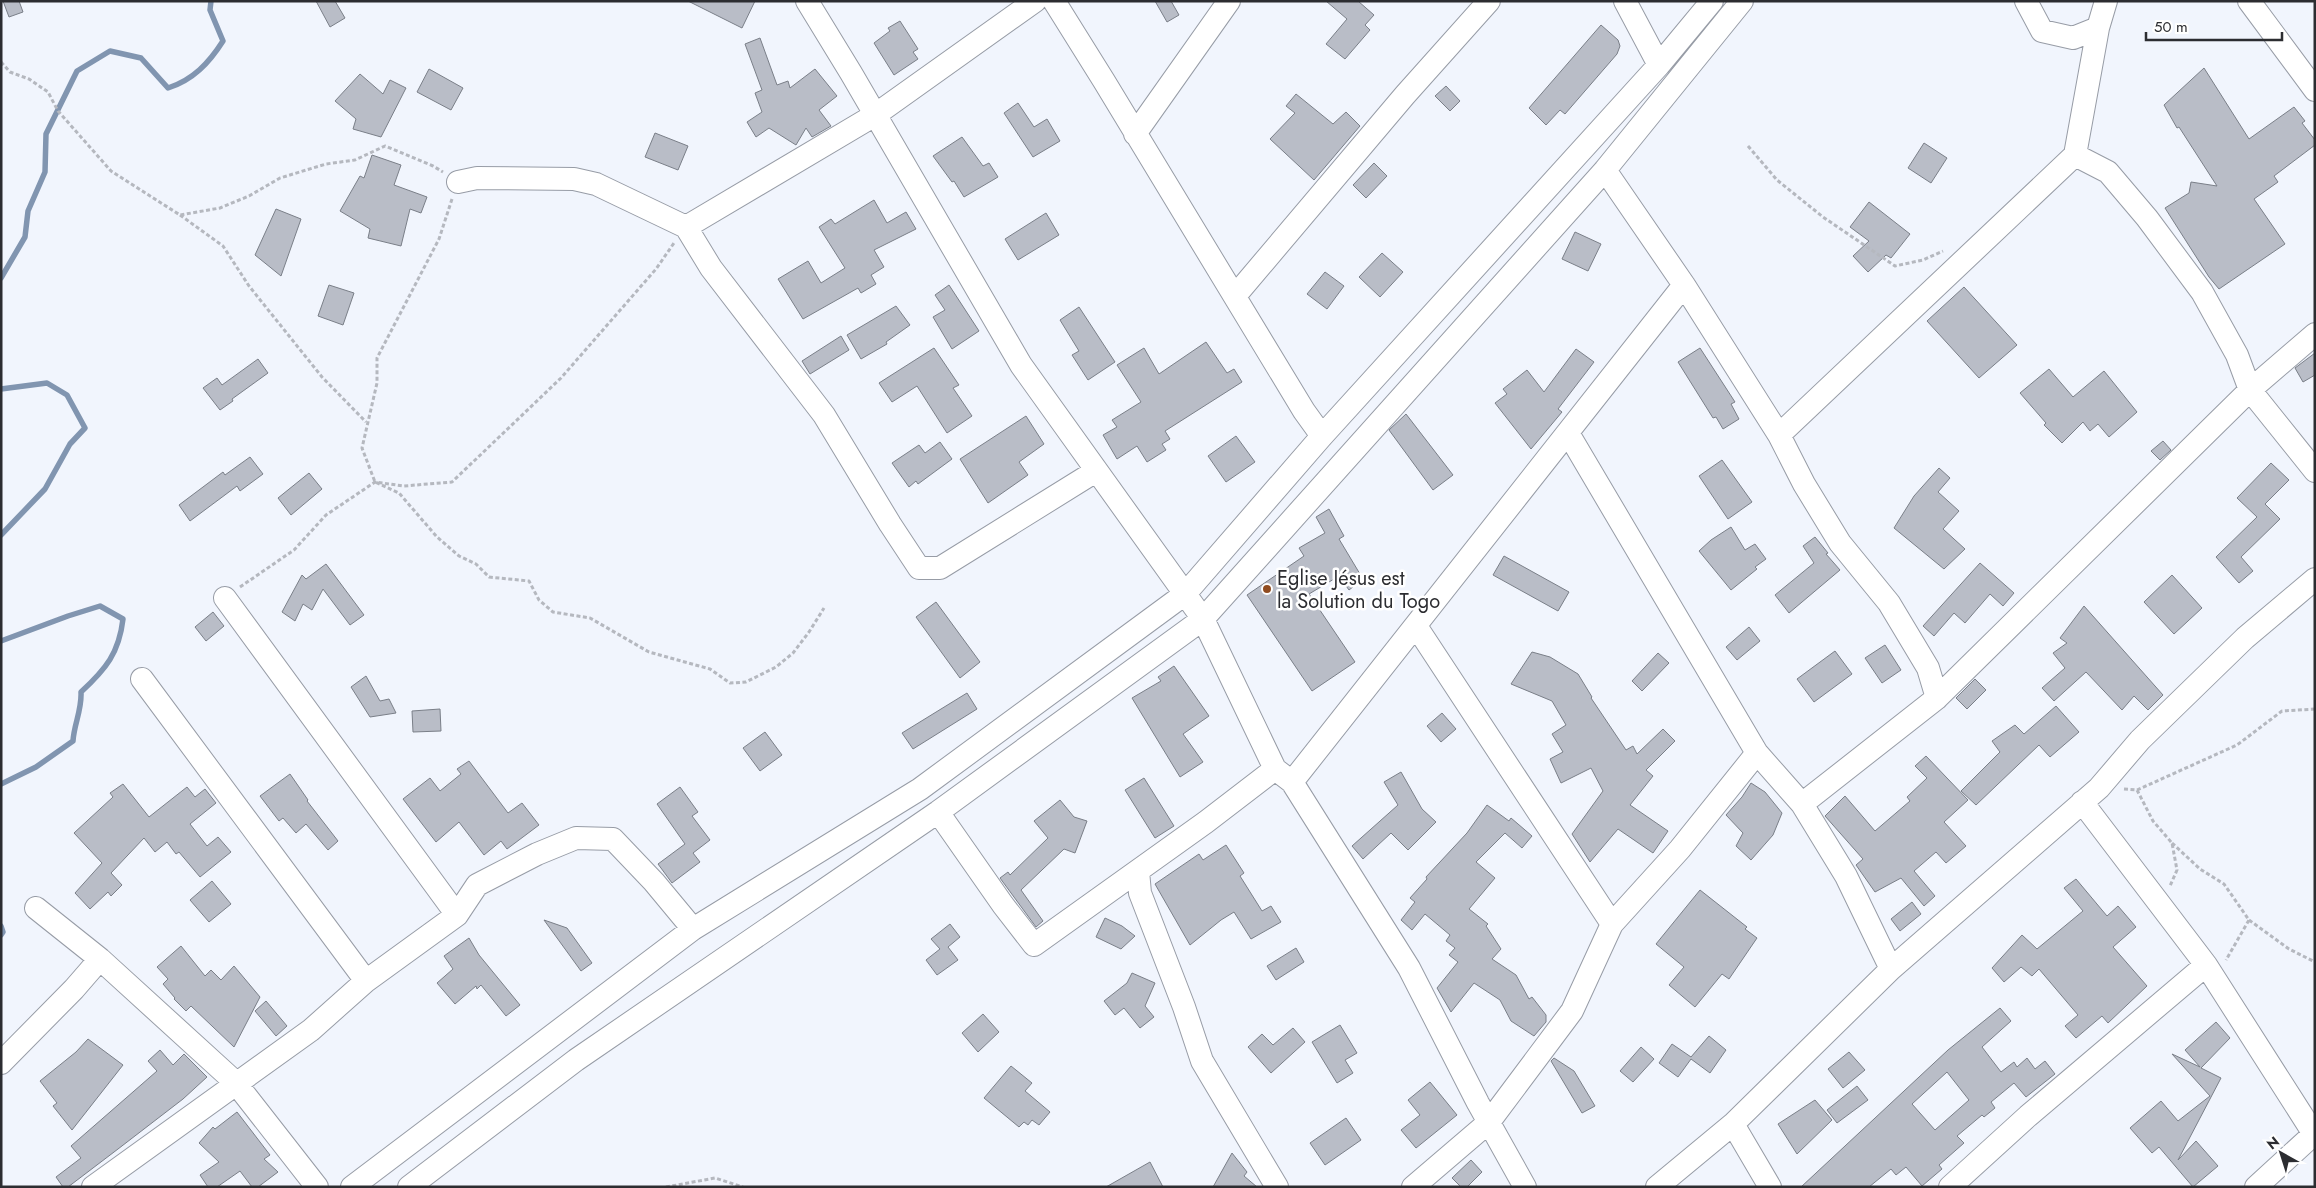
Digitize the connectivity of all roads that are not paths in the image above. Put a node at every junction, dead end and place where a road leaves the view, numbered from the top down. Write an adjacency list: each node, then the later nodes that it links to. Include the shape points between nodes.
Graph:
1 (807, 1): 15 (street)
2 (1035, 1): 15 (street)
3 (1054, 1): 16 (street)
4 (1229, 1): 16 (street)
5 (1489, 1): 22 (street)
6 (1625, 1): 13 (street)
7 (1712, 1): 13 (street)
8 (1742, 1): 18 (street)
9 (2026, 1): 12 (street, via 2042,31 2073,38)
10 (2106, 1): 12 (street)
11 (2249, 1): 14 (street)
12 (2098, 28): 17 (street)
13 (1659, 65): 27 (street)
14 (2315, 90)
15 (874, 116): 20 (street); 28 (street, via 1021,366)
16 (1135, 134): 22 (street)
17 (2075, 155): 24 (street, via 2108,172 2147,218 2202,292 2237,355); 26 (street)
18 (1605, 170): 21 (street); 33 (street)
19 (458, 182): 20 (street, via 477,178 574,179 596,184)
20 (686, 227): 28 (street, via 711,268 824,415 919,568 940,568)
21 (1684, 285): 25 (street); 26 (street)
22 (1235, 296): 27 (street)
23 (2315, 334): 24 (street)
24 (2250, 390): 29 (street); 36 (street)
25 (1568, 433): 34 (street); 37 (street)
26 (1779, 435): 36 (street, via 1840,543 1894,611 1928,668)
27 (1322, 436): 31 (street)
28 (1096, 471): 31 (street)
29 (2315, 471)
30 (2315, 579): 39 (street, via 2246,638 2140,740 2099,788)
31 (1185, 594): 33 (street); 46 (street, via 920,788)
32 (225, 598): 44 (street)
33 (1202, 620): 38 (street); 41 (street)
34 (1416, 626): 38 (street); 45 (street)
35 (142, 679): 50 (street)
36 (1937, 698): 40 (street)
37 (1757, 753): 40 (street); 45 (street, via 1680,849)
38 (1284, 775): 42 (street); 53 (street, via 1409,968)
39 (2082, 802): 48 (street); 49 (street)
40 (1802, 804): 48 (street, via 1846,876)
41 (938, 812): 42 (street, via 1034,944); 59 (street, via 576,1060)
42 (1138, 871): 60 (street, via 1140,893 1202,1061)
43 (36, 908): 47 (street)
44 (457, 915): 46 (street, via 477,885 537,854 576,838 613,839); 50 (street)
45 (1612, 924): 53 (street, via 1572,1010)
46 (693, 929): 58 (street)
47 (100, 959): 51 (street); 52 (street)
48 (1891, 969): 54 (street)
49 (2210, 972): 55 (street); 65 (street, via 2028,1116)
50 (366, 981): 52 (street, via 311,1030)
51 (1, 1063)
52 (235, 1082): 56 (street); 57 (street)
53 (1489, 1122): 61 (street); 62 (street)
54 (1733, 1124): 63 (street); 64 (street)
55 (2314, 1134): 66 (street)
56 (93, 1187)
57 (317, 1187)
58 (352, 1187)
59 (409, 1187)
60 (1277, 1187)
61 (1413, 1187)
62 (1525, 1187)
63 (1657, 1187)
64 (1770, 1187)
65 (1950, 1187)
66 (2256, 1187)

